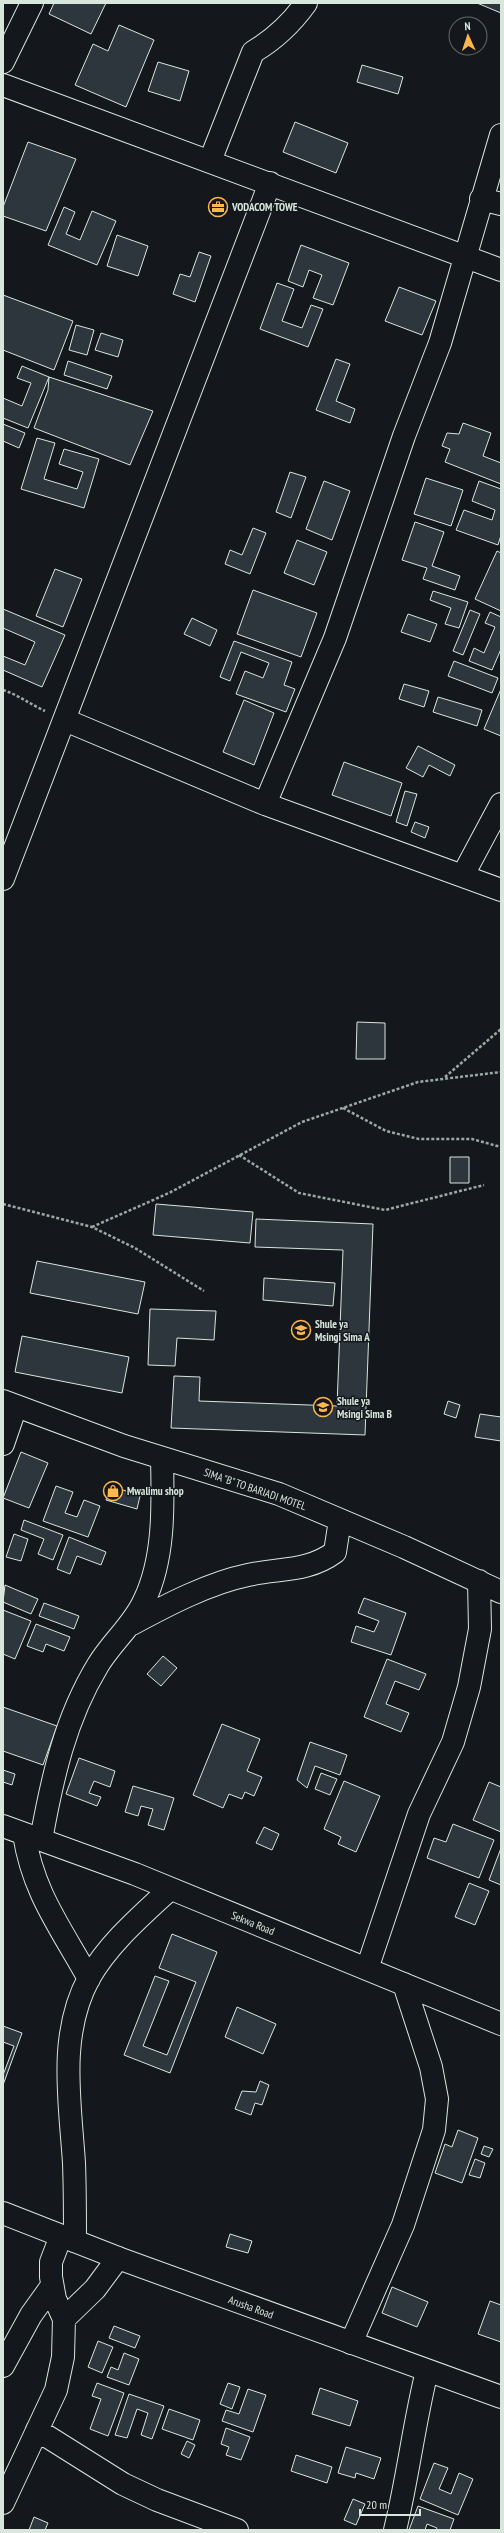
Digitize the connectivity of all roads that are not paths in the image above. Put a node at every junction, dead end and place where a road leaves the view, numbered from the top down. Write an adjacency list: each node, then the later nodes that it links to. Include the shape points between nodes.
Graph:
1 (32, 3): 3 (street)
2 (306, 3): 6 (street, via 289,25 253,52)
3 (3, 62)
4 (5, 92): 6 (street)
5 (501, 135): 8 (street)
6 (210, 161): 7 (street)
7 (270, 183): 9 (street); 11 (street)
8 (491, 202): 9 (street)
9 (465, 256): 10 (street); 12 (street, via 440,343 371,529 335,638)
10 (501, 270)
11 (65, 720): 12 (street); 15 (street)
12 (265, 804): 14 (street)
13 (501, 804): 14 (street)
14 (463, 875): 16 (street)
15 (3, 879)
16 (501, 890)
17 (10, 1403): 18 (street); 19 (street, SIMA "B" TO BARIADI MOTEL)
18 (3, 1444)
19 (162, 1458): 20 (street, SIMA "B" TO BARIADI MOTEL, via 279,1494); 23 (street, via 164,1505 160,1544 145,1601)
20 (340, 1520): 21 (street, SIMA "B" TO BARIADI MOTEL); 23 (street, via 335,1552 321,1562 303,1568 247,1575 163,1607)
21 (479, 1582): 22 (street, SIMA "B" TO BARIADI MOTEL); 27 (street, via 480,1628 469,1687 453,1742 419,1814)
22 (501, 1592)
23 (130, 1625): 25 (street, via 112,1644 80,1700 60,1749)
24 (3, 1826): 25 (street, Sekwa Road)
25 (33, 1837): 26 (street, Sekwa Road); 28 (street, via 28,1863 35,1882 50,1914)
26 (170, 1889): 27 (street, Sekwa Road); 28 (street, via 133,1924 106,1954)
27 (367, 1969): 29 (street, Sekwa Road)
28 (89, 1979): 32 (street, via 74,2015 68,2050)
29 (404, 1984): 30 (street, Sekwa Road); 36 (street, via 431,2067 437,2098 434,2130 403,2225)
30 (501, 2024)
31 (3, 2213): 32 (street, Arusha Road)
32 (68, 2239): 33 (street, Arusha Road); 34 (street, via 51,2262)
33 (118, 2258): 35 (street); 36 (street, Arusha Road)
34 (51, 2287): 35 (street); 37 (street, via 31,2315)
35 (64, 2319): 40 (street, via 63,2357 56,2390)
36 (351, 2343): 38 (street, Arusha Road)
37 (3, 2366)
38 (427, 2371): 39 (street, Arusha Road); 43 (street, via 413,2433 407,2480)
39 (501, 2398)
40 (37, 2430): 41 (street); 42 (street, via 123,2484 157,2500)
41 (3, 2504)
42 (237, 2530)
43 (394, 2530)

